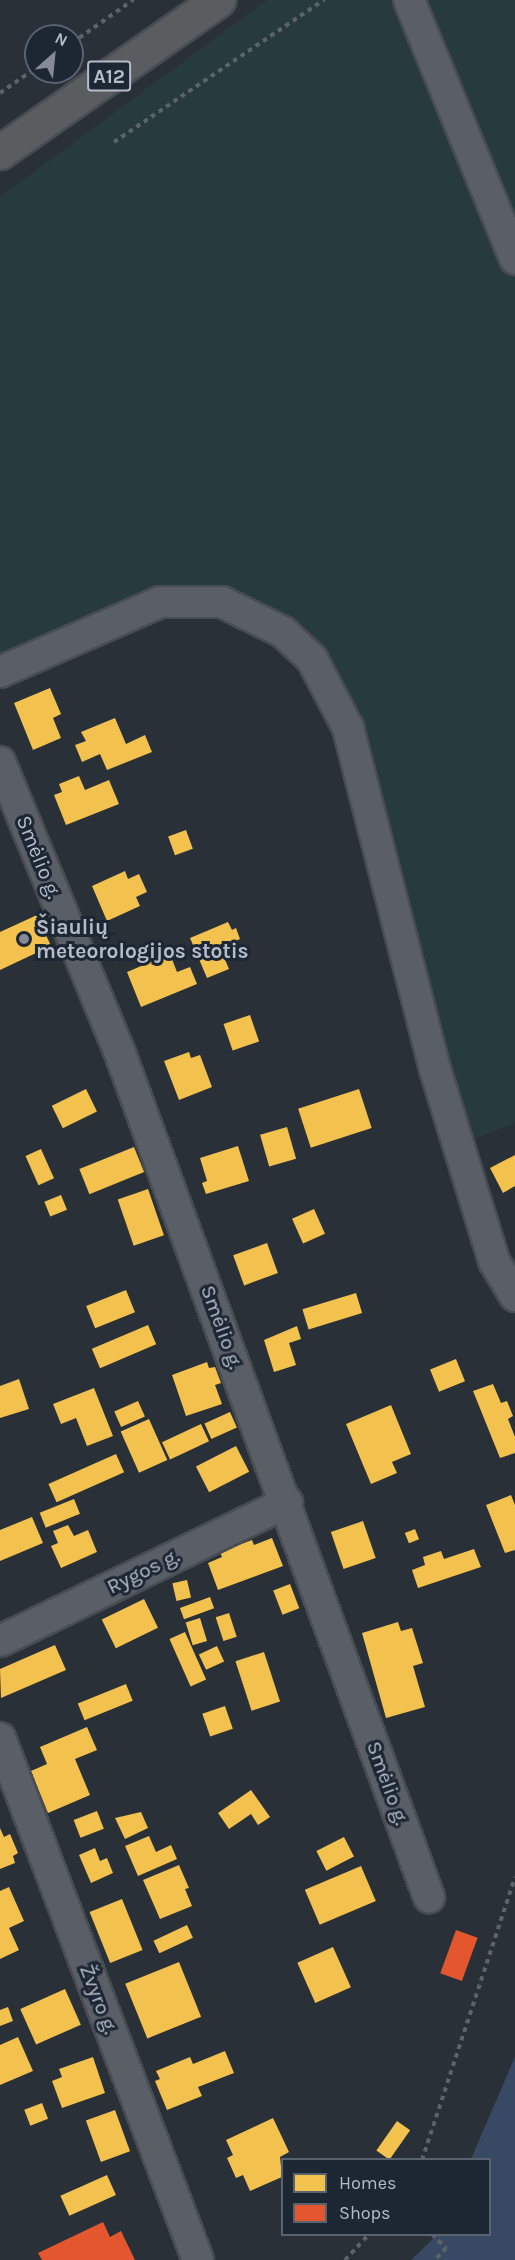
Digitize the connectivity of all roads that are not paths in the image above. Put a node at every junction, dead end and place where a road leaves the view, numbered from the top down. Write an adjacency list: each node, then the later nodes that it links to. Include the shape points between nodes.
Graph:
1 (218, 0): 3 (highway, A12)
2 (409, 0): 4 (street)
3 (0, 152)
4 (515, 259)
5 (0, 672): 7 (street, via 160,602 222,602 283,632 312,659 348,728 435,1069 494,1262)
6 (0, 762): 8 (street, Smėlio g., via 121,1056)
7 (515, 1296)
8 (287, 1502): 9 (street, Rygos g.); 11 (street, Smėlio g.)
9 (0, 1641)
10 (0, 1738): 12 (street, Žvyro g.)
11 (429, 1897)
12 (198, 2260)

